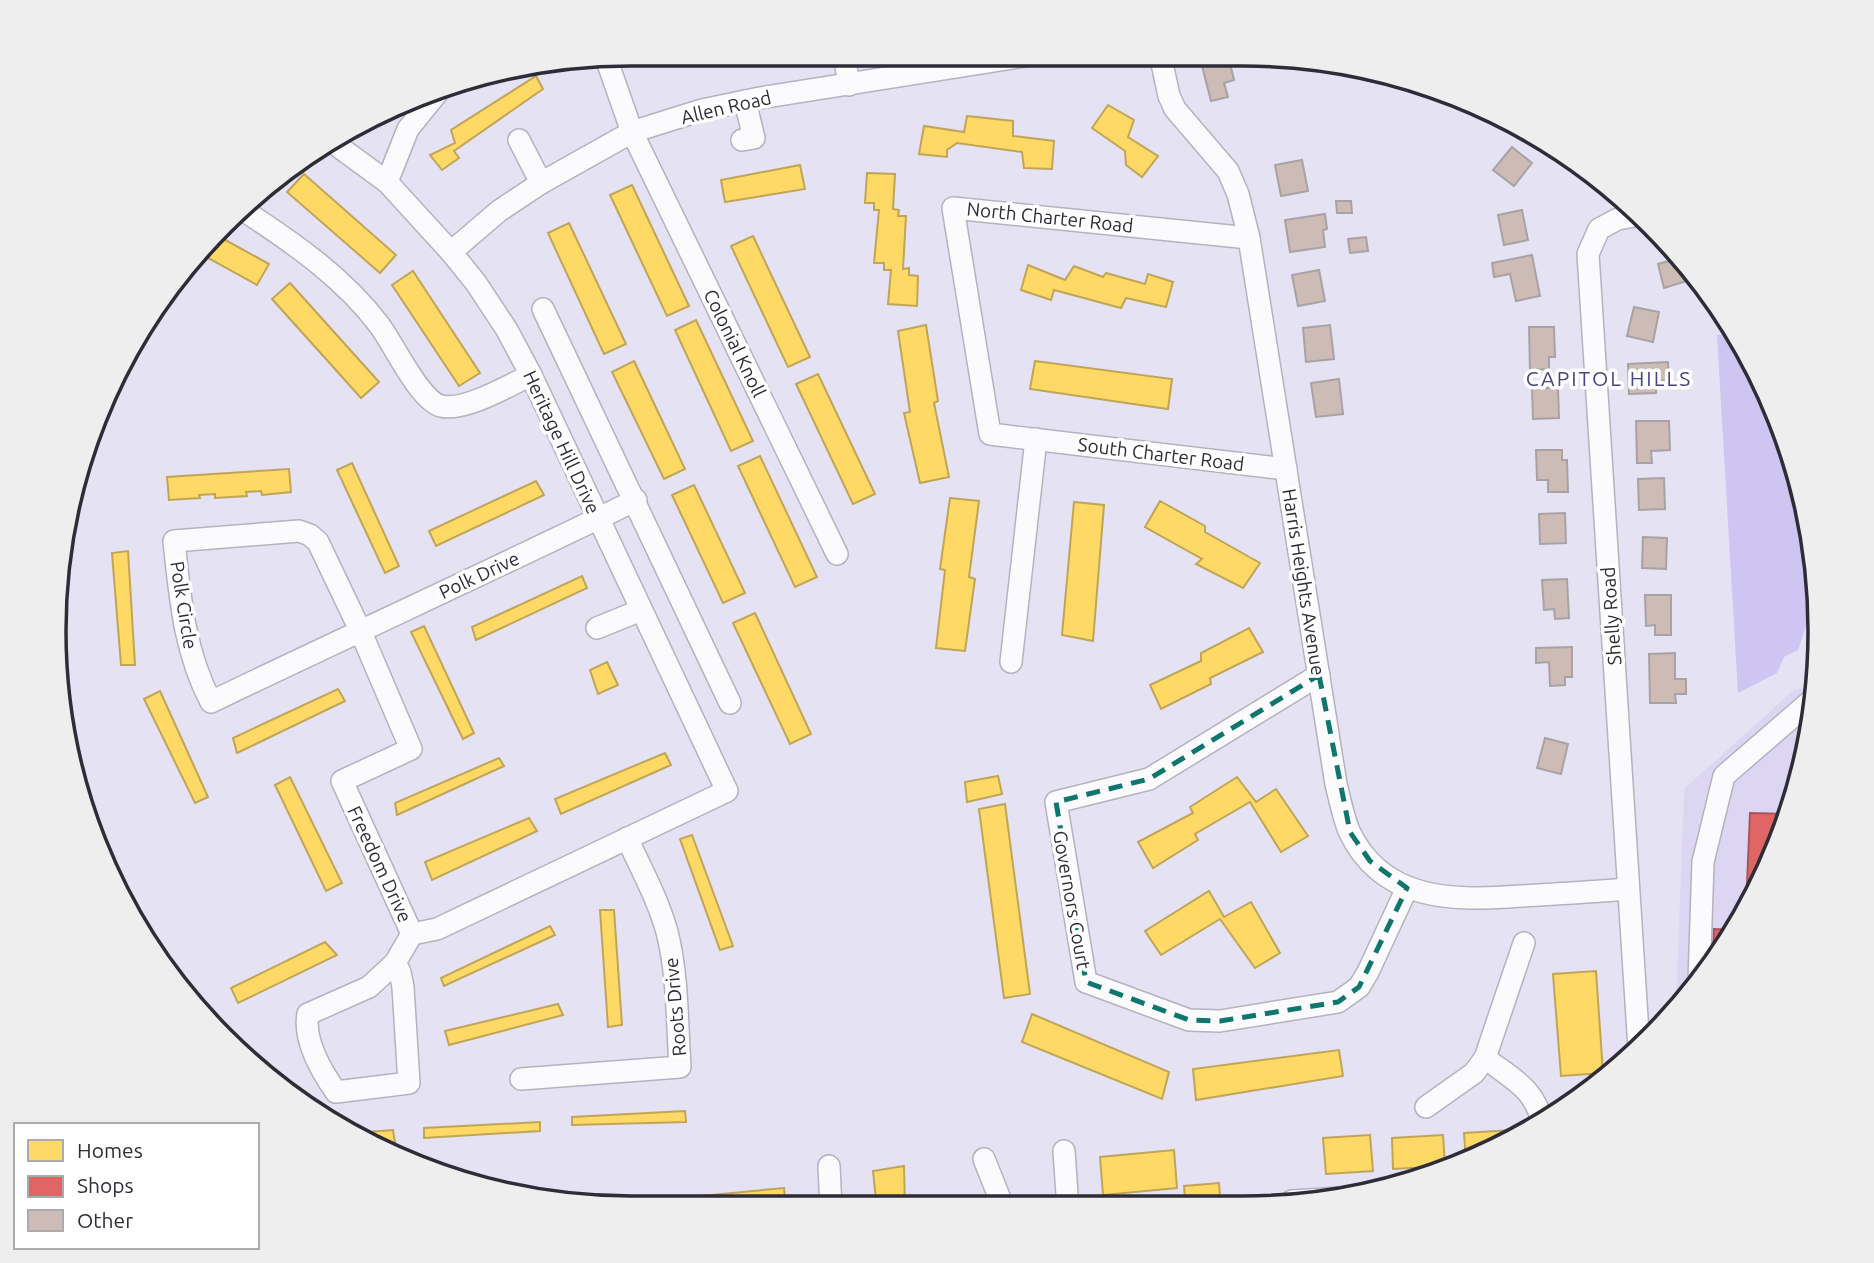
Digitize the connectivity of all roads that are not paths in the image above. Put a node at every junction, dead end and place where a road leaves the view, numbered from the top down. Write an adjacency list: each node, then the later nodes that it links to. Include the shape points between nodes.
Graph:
1 (846, 66): 5 (street)
2 (964, 66): 5 (street, Allen Road)
3 (1163, 66): 16 (street, Harris Heights Avenue, via 1175,109 1228,170)
4 (609, 67): 8 (street, Colonial Knoll)
5 (849, 85): 6 (street, Allen Road)
6 (745, 102): 8 (street, Allen Road); 10 (street, via 754,138)
7 (428, 105): 12 (street, via 408,129)
8 (632, 132): 13 (street, Allen Road); 25 (street, Colonial Knoll)
9 (519, 140): 13 (street)
10 (742, 140)
11 (340, 148): 12 (street, Heritage Hill Drive)
12 (387, 182): 17 (street, Heritage Hill Drive)
13 (541, 183): 17 (street, Allen Road)
14 (250, 215): 19 (street, via 339,282 380,325 426,397 440,406 458,407)
15 (1626, 217): 36 (street, Shelly Road, via 1599,229 1588,254)
16 (1249, 238): 20 (street, North Charter Road, via 953,208); 22 (street, Harris Heights Avenue)
17 (451, 252): 19 (street, Heritage Hill Drive, via 507,330)
18 (543, 309): 23 (street)
19 (531, 375): 24 (street, Heritage Hill Drive)
20 (990, 434): 21 (street, South Charter Road)
21 (1036, 439): 22 (street, South Charter Road); 29 (street)
22 (1286, 469): 30 (street, Harris Heights Avenue)
23 (636, 500): 24 (street, Polk Drive); 31 (street)
24 (598, 519): 26 (street, Heritage Hill Drive); 28 (street, Polk Drive)
25 (837, 554)
26 (641, 610): 27 (street); 33 (street, Heritage Hill Drive)
27 (597, 628)
28 (360, 630): 28 (street, Polk Circle, via 310,534 299,531 174,541 183,626 199,680 211,702); 37 (street, Freedom Drive, via 411,749 342,781)
29 (1011, 662)
30 (1319, 676): 35 (street, Harris Heights Avenue, via 1336,784 1350,832 1370,861); 35 (street, Governors Court, via 1149,779 1056,802 1086,982 1189,1020 1220,1021 1338,1002 1359,987)
31 (730, 703)
32 (1802, 708): 40 (street, via 1724,776 1703,862)
33 (727, 790): 34 (street, Freedom Drive)
34 (627, 838): 37 (street, Freedom Drive, via 437,929); 43 (street, Roots Drive, via 667,933 680,1067)
35 (1407, 888): 36 (street, Harris Heights Avenue, via 1440,897 1484,899)
36 (1628, 889): 41 (street, Shelly Road)
37 (412, 934): 39 (street)
38 (1524, 943): 42 (street)
39 (395, 963): 39 (street, via 403,987 409,1083 336,1092 308,1035 308,1014 369,987)
40 (1700, 963)
41 (1638, 1035)
42 (1485, 1058): 44 (street, via 1474,1073); 45 (street, via 1527,1090)
43 (521, 1079)
44 (1426, 1107)
45 (1539, 1112)
46 (1064, 1151): 51 (street)
47 (984, 1159): 50 (street)
48 (829, 1166): 49 (street)
49 (830, 1196)
50 (999, 1196)
51 (1067, 1196)

